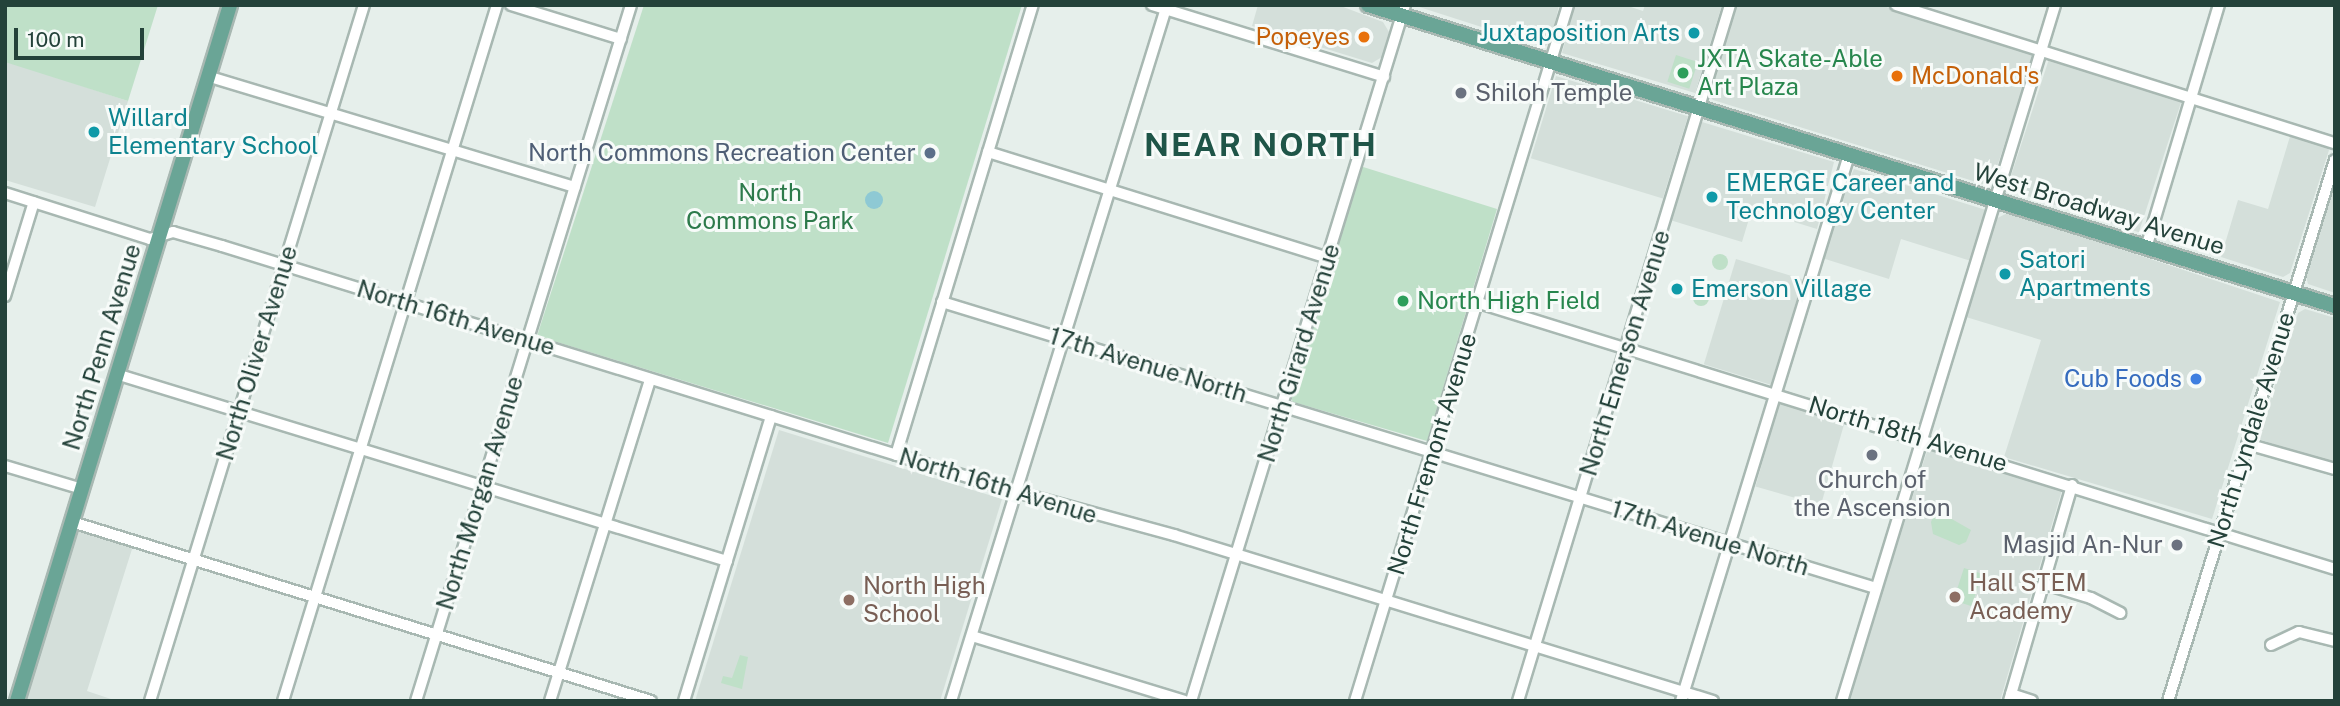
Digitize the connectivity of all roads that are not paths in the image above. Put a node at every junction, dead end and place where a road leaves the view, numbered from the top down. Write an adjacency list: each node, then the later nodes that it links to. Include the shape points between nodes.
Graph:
1 (230, 5): 19 (main road, North Penn Avenue)
2 (364, 5): 23 (street, North Oliver Avenue)
3 (497, 5): 25 (street)
4 (511, 5): 16 (street)
5 (631, 5): 16 (street, North Morgan Avenue)
6 (1033, 5): 26 (street)
7 (1152, 5): 14 (street)
8 (1368, 5): 15 (main road, West Broadway Avenue)
9 (1568, 5): 18 (street, North Fremont Avenue)
10 (1730, 5): 22 (street, North Emerson Avenue)
11 (1896, 5): 17 (street)
12 (2055, 5): 17 (street)
13 (2219, 5): 21 (street)
14 (1166, 7): 20 (street); 30 (street)
15 (1403, 11): 18 (main road, West Broadway Avenue); 20 (street, North Girard Avenue)
16 (621, 39): 29 (street, North Morgan Avenue)
17 (2041, 51): 21 (street); 32 (street)
18 (1552, 63): 22 (main road, West Broadway Avenue); 42 (street, North Fremont Avenue)
19 (209, 77): 23 (street); 34 (main road, North Penn Avenue)
20 (1384, 77): 36 (street, North Girard Avenue)
21 (2192, 98): 24 (street); 35 (street)
22 (1699, 108): 27 (main road, West Broadway Avenue); 46 (street, North Emerson Avenue)
23 (331, 113): 25 (street); 37 (street, North Oliver Avenue)
24 (2335, 142)
25 (453, 150): 29 (street); 40 (street)
26 (988, 152): 30 (street); 41 (street)
27 (1849, 155): 32 (main road, West Broadway Avenue); 49 (street)
28 (2335, 160): 38 (street, North Lyndale Avenue)
29 (575, 187): 45 (street, North Morgan Avenue)
30 (1109, 189): 36 (street); 44 (street)
31 (5, 193): 33 (street)
32 (1997, 201): 35 (main road, West Broadway Avenue); 53 (street)
33 (34, 202): 34 (street, via 150,239); 39 (street)
34 (161, 233): 37 (street, North 16th Avenue); 47 (main road, North Penn Avenue)
35 (2146, 248): 38 (main road, West Broadway Avenue)
36 (1328, 258): 50 (street, North Girard Avenue)
37 (284, 265): 40 (street, North 16th Avenue); 51 (street, North Oliver Avenue)
38 (2293, 293): 43 (main road, West Broadway Avenue); 54 (street, North Lyndale Avenue)
39 (5, 296)
40 (406, 302): 45 (street, North 16th Avenue); 55 (street)
41 (942, 302): 44 (street, 17th Avenue North); 57 (street)
42 (1479, 303): 46 (street, North 18th Avenue); 56 (street, North Fremont Avenue)
43 (2335, 306)
44 (1064, 339): 50 (street, 17th Avenue North); 63 (street)
45 (527, 341): 48 (street, North 16th Avenue); 61 (street, North Morgan Avenue)
46 (1627, 349): 49 (street, North 18th Avenue); 64 (street, North Emerson Avenue)
47 (116, 374): 51 (street); 62 (main road, North Penn Avenue)
48 (650, 379): 52 (street, North 16th Avenue); 66 (street)
49 (1775, 394): 53 (street, North 18th Avenue); 68 (street)
50 (1282, 407): 56 (street, 17th Avenue North); 69 (street, North Girard Avenue)
51 (238, 412): 55 (street); 70 (street, North Oliver Avenue)
52 (771, 416): 57 (street, North 16th Avenue); 71 (street)
53 (1924, 439): 60 (street, North 18th Avenue); 74 (street)
54 (2247, 444): 59 (street); 67 (street, North Lyndale Avenue)
55 (361, 449): 61 (street); 75 (street)
56 (1431, 452): 64 (street, 17th Avenue North); 76 (street, North Fremont Avenue)
57 (896, 455): 63 (street, North 16th Avenue)
58 (5, 466): 62 (street)
59 (2335, 469)
60 (2072, 485): 67 (street, North 18th Avenue); 73 (street)
61 (483, 486): 66 (street); 78 (street, North Morgan Avenue)
62 (82, 489): 65 (main road, North Penn Avenue)
63 (1016, 492): 69 (street, North 16th Avenue); 79 (street)
64 (1580, 499): 68 (street, 17th Avenue North); 82 (street, North Emerson Avenue)
65 (72, 522): 70 (street); 86 (main road, North Penn Avenue)
66 (605, 523): 71 (street); 83 (street)
67 (2220, 533): 72 (street, North 18th Avenue); 101 (street, North Lyndale Avenue)
68 (1729, 543): 74 (street, 17th Avenue North); 84 (street)
69 (1236, 554): 76 (street, North 16th Avenue); 95 (street, North Girard Avenue)
70 (193, 560): 75 (street); 87 (street, North Oliver Avenue)
71 (727, 561): 92 (street)
72 (2335, 569)
73 (2045, 584): 77 (street); 85 (street)
74 (1876, 589): 99 (street)
75 (315, 597): 78 (street); 88 (street)
76 (1384, 600): 82 (street, North 16th Avenue); 96 (street, North Fremont Avenue)
77 (2120, 612)
78 (437, 635): 83 (street); 89 (street, North Morgan Avenue)
79 (972, 636): 93 (street); 94 (street)
80 (2335, 641): 81 (street, via 2299,632)
81 (2271, 645)
82 (1535, 646): 84 (street, North 16th Avenue); 97 (street, North Emerson Avenue)
83 (559, 672): 90 (street); 91 (street)
84 (1682, 696): 98 (street, North 16th Avenue)
85 (2010, 698): 100 (street)
86 (17, 701)
87 (150, 701)
88 (283, 701)
89 (416, 701)
90 (550, 701)
91 (651, 701)
92 (684, 701)
93 (951, 701)
94 (1184, 701)
95 (1191, 701)
96 (1355, 701)
97 (1518, 701)
98 (1713, 701)
99 (1842, 701)
100 (2032, 701)
101 (2168, 701)

